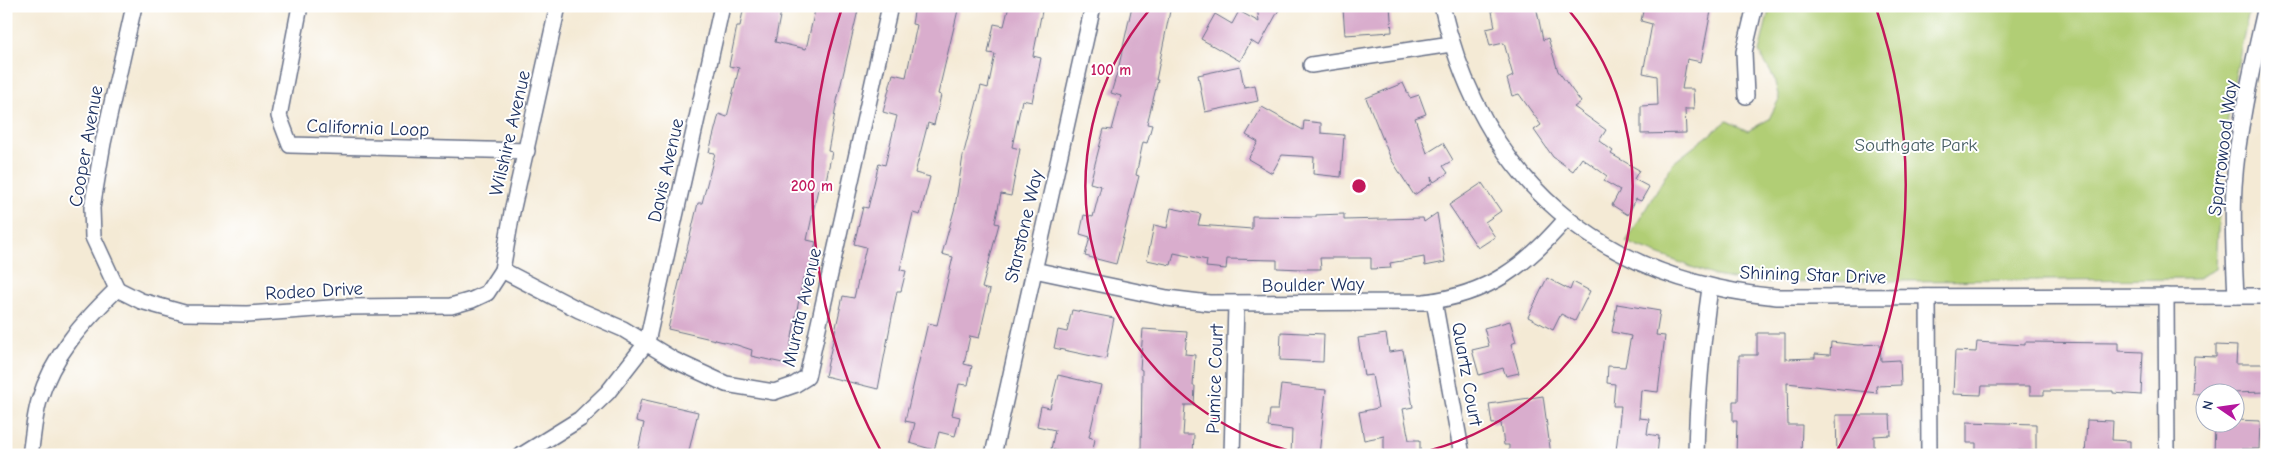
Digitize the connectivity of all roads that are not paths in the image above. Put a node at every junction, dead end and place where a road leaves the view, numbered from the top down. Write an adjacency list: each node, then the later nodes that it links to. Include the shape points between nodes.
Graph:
1 (134, 6): 18 (street, Cooper Avenue, via 92,208 93,238)
2 (300, 6): 13 (street, California Loop, via 279,116 290,145)
3 (558, 6): 13 (street, Wilshire Avenue)
4 (722, 6): 25 (street, Davis Avenue)
5 (890, 6): 25 (street, Murata Avenue, via 807,377 794,386 774,392 726,384 674,360)
6 (1093, 6): 16 (street, Starstone Way)
7 (1442, 6): 10 (street, Shining Star Drive)
8 (1755, 6): 12 (street, via 1744,52)
9 (2266, 6): 20 (street, Sparrowood Way, via 2241,125 2234,184)
10 (1451, 44): 11 (street); 14 (street, Shining Star Drive, via 1477,108 1496,140 1539,192)
11 (1311, 65)
12 (1746, 96)
13 (526, 151): 15 (street, Wilshire Avenue)
14 (1567, 218): 17 (street, Shining Star Drive, via 1634,260); 23 (street, Boulder Way, via 1524,263 1499,279)
15 (502, 270): 18 (street, Rodeo Drive, via 487,292 451,306 344,307 247,314 184,313 141,301); 25 (street, Murata Avenue)
16 (1034, 270): 24 (street, Boulder Way, via 1167,298); 28 (street, Starstone Way)
17 (1710, 288): 22 (street, Shining Star Drive, via 1777,297); 31 (street, via 1701,348)
18 (117, 289): 26 (street, via 82,323 53,364 38,402)
19 (2166, 296): 20 (street, Shining Star Drive); 22 (street, Shining Star Drive); 33 (street)
20 (2236, 296): 21 (street, Shining Star Drive)
21 (2267, 296)
22 (1928, 297): 32 (street)
23 (1434, 301): 24 (street, Boulder Way); 30 (street, Quartz Court)
24 (1236, 305): 29 (street, Pumice Court)
25 (647, 342): 27 (street, via 608,392 580,419)
26 (30, 455)
27 (522, 455)
28 (993, 455)
29 (1232, 455)
30 (1462, 455)
31 (1696, 455)
32 (1929, 455)
33 (2167, 455)

